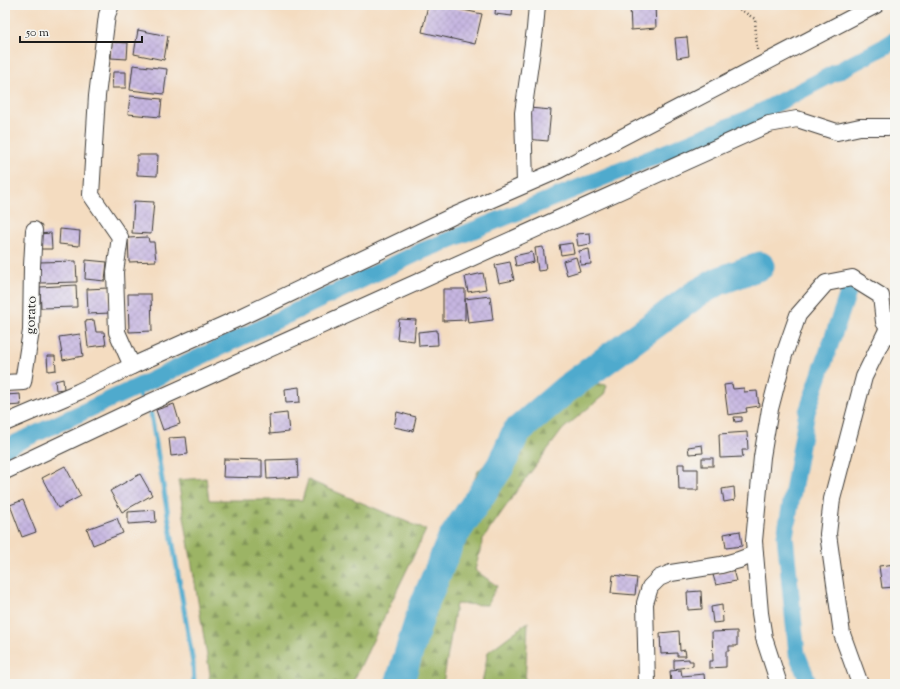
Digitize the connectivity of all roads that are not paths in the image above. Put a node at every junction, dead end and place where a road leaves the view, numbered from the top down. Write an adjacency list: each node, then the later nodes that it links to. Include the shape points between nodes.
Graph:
1 (112, 5): 8 (street, via 107,15 97,96 91,195 120,237 115,272 117,332)
2 (537, 5): 5 (street, via 523,114)
3 (876, 5): 5 (street, via 558,170)
4 (895, 127): 11 (street, via 860,127 837,132 797,119 768,124 151,402)
5 (525, 184): 8 (street)
6 (34, 230): 9 (street, gorato, via 31,331 23,382)
7 (893, 328): 12 (street, via 884,322 881,296 852,278 826,283 798,315 770,409 762,457); 15 (street, via 864,377 832,499 828,534 842,634)
8 (132, 366): 10 (street)
9 (5, 383)
10 (5, 423)
11 (5, 471)
12 (755, 554): 13 (street, via 722,565 671,573 659,578 650,587 645,603); 14 (street, via 764,638)
13 (647, 684)
14 (779, 684)
15 (860, 684)

